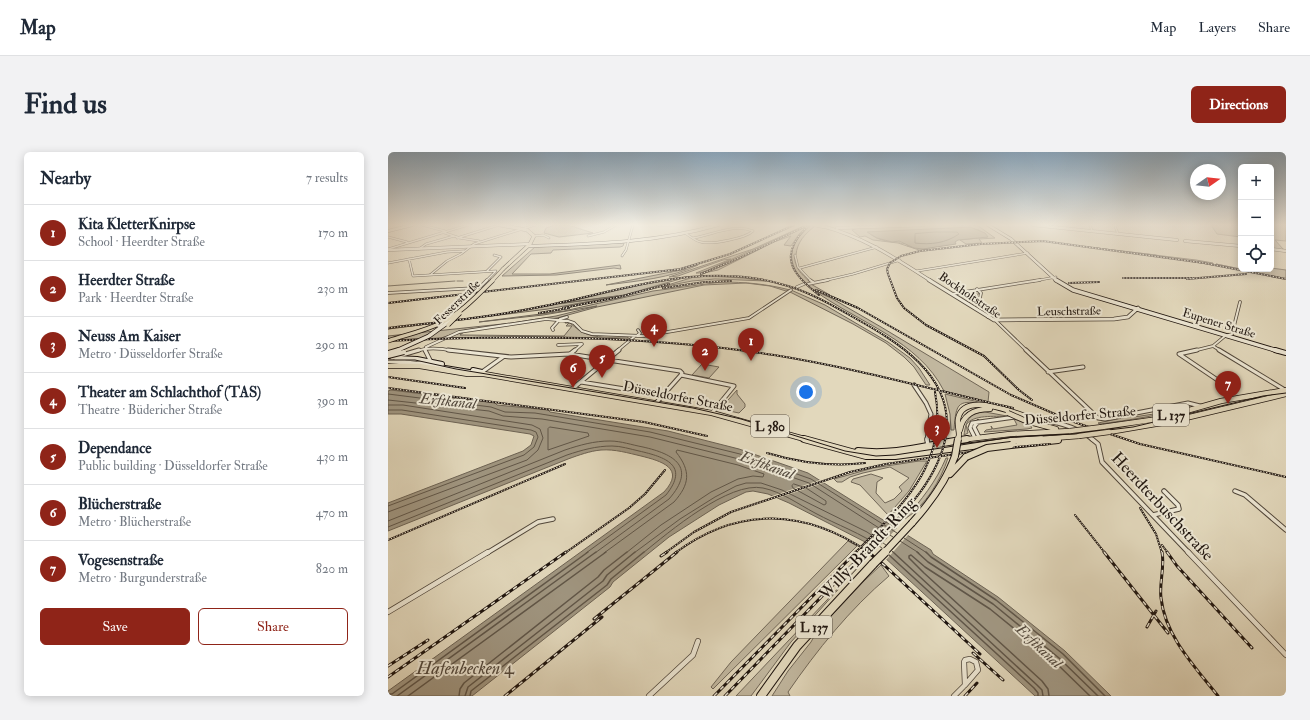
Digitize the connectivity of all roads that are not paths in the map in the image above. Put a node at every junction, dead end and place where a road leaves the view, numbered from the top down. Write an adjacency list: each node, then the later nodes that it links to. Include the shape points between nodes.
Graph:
1 (523, 250): 16 (main road, Fesserstraße)
2 (626, 250): 11 (street)
3 (865, 250): 15 (street)
4 (883, 250): 13 (street, Bockholtstraße)
5 (1027, 250): 8 (main road)
6 (1027, 250): 8 (main road)
7 (464, 251): 12 (street); 19 (street)
8 (1030, 253): 18 (street); 20 (main road, Eupener Straße)
9 (494, 254): 17 (street, via 501,257)
10 (795, 255): 15 (street)
11 (622, 256)
12 (409, 259): 14 (street); 19 (street, via 411,275)
13 (900, 260): 18 (street, Bockholtstraße); 21 (street)
14 (388, 263)
15 (800, 268): 21 (street)
16 (504, 269): 29 (main road, Fesserstraße, bridge); 34 (main road, Fesserstraße, bridge)
17 (487, 271): 19 (street); 25 (street, via 496,272 476,288)
18 (917, 271): 26 (street, Bockholtstraße)
19 (430, 275)
20 (1053, 277): 23 (street); 28 (main road, Eupener Straße, via 1079,290)
21 (813, 282): 22 (street)
22 (797, 287)
23 (977, 289): 26 (street); 31 (street, via 981,293 978,302 990,315)
24 (790, 290): 38 (street, via 748,318)
25 (388, 293)
26 (952, 294): 31 (street, Bockholtstraße)
27 (1240, 302): 37 (street, Eupener Straße, via 1233,333)
28 (1138, 309): 33 (street, Leuschstraße, via 1128,317 1114,320); 37 (main road, Eupener Straße)
29 (461, 310): 39 (main road, Fesserstraße, bridge, via 435,326); 44 (main road, Fesserstraße, bridge, via 428,338)
30 (567, 317): 32 (street)
31 (988, 317): 33 (street, Bockholtstraße)
32 (560, 319): 35 (street); 38 (street, via 592,334); 42 (street, via 463,331 442,338)
33 (996, 321): 55 (street, Bockholtstraße)
34 (448, 325): 48 (main road, Fesserstraße, bridge, via 425,342)
35 (553, 330)
36 (638, 330): 38 (street, via 640,333)
37 (1228, 335): 41 (street); 45 (main road, Eupener Straße)
38 (636, 336): 50 (street)
39 (388, 341)
40 (558, 345): 46 (street, via 582,344)
41 (1213, 346): 59 (street, via 1179,354); 62 (street)
42 (427, 348): 43 (street); 47 (street); 51 (street, via 425,351)
43 (412, 352): 48 (street); 49 (street, via 406,356)
44 (388, 353)
45 (1286, 353)
46 (569, 354): 47 (street); 50 (street)
47 (504, 357): 56 (street)
48 (389, 358): 49 (main road, Düsseldorfer Straße / L 380)
49 (406, 360): 51 (main road, Düsseldorfer Straße / L 380); 54 (main road, Düsseldorfer Straße / L 380)
50 (607, 360): 57 (street, via 680,371); 58 (street)
51 (431, 361): 54 (street); 56 (main road, Düsseldorfer Straße / L 380)
52 (388, 366): 54 (main road)
53 (1083, 366): 55 (street)
54 (436, 367): 56 (main road, via 468,374)
55 (1048, 372): 69 (street, Bockholtstraße)
56 (483, 373): 61 (main road, Düsseldorfer Straße / L 380)
57 (681, 374): 63 (street); 67 (street, via 734,386)
58 (581, 382): 61 (street); 63 (street, Düsseldorfer Straße)
59 (1222, 383)
60 (914, 385): 79 (street, via 930,412)
61 (574, 388): 64 (main road, Düsseldorfer Straße / L 380)
62 (1286, 391): 65 (main road, L 137, via 1249,395); 66 (main road, L 137)
63 (662, 396): 64 (street)
64 (657, 401): 67 (main road, Düsseldorfer Straße / L 380)
65 (1200, 406): 66 (main road); 68 (main road, via 1204,412); 69 (street, Düsseldorfer Straße, via 1188,403 1106,419); 72 (main road, Düsseldorfer Straße / L 137, bridge, via 1158,419 1102,428)
66 (1216, 411): 68 (main road, Düsseldorfer Straße / L 137)
67 (712, 412): 79 (main road, Düsseldorfer Straße / L 380, via 876,454 894,453); 81 (main road, Düsseldorfer Straße / L 380, via 866,456 885,457)
68 (1197, 416): 76 (main road, Düsseldorfer Straße / L 137, bridge)
69 (1098, 418)
70 (1028, 419): 71 (main road, Willy-Brandt-Ring / L 137); 74 (main road, via 1034,427 1034,430); 75 (main road, Willy-Brandt-Ring / L 137, bridge, via 988,409 973,411 963,418); 75 (main road, L 137, via 995,407 967,406 958,414); 77 (street, Heerdterbuschstraße, via 1009,417 974,422 970,425 970,430); 85 (street, Heerdterbuschstraße, via 1067,427 1093,439 1099,447 1098,455 1102,462)
71 (1037, 424): 72 (main road, Willy-Brandt-Ring / L 137); 73 (main road, via 1042,428)
72 (1067, 430): 73 (main road, Düsseldorfer Straße / L 137)
73 (1042, 432): 74 (main road, Düsseldorfer Straße / L 380); 78 (main road, L 137, via 1039,436)
74 (1028, 433): 77 (main road, Düsseldorfer Straße / L 380)
75 (959, 435): 82 (main road, Willy-Brandt-Ring / L 137, bridge, via 956,456)
76 (1079, 436): 78 (main road, Düsseldorfer Straße / L 137); 82 (main road, Willy-Brandt-Ring / L 137, bridge, via 986,448 966,457)
77 (977, 437): 79 (main road, Düsseldorfer Straße / L 380); 80 (main road)
78 (1024, 440): 80 (main road, Düsseldorfer Straße / L 380)
79 (928, 445): 81 (street)
80 (982, 445): 81 (main road, Düsseldorfer Straße / L 380)
81 (936, 452)
82 (949, 474): 93 (main road, Willy-Brandt-Ring / L 137, bridge, via 912,523 797,646)
83 (1235, 490): 87 (street, via 1245,495)
84 (1164, 491): 85 (street, via 1180,508)
85 (1153, 515): 90 (street, Heerdterbuschstraße)
86 (553, 519): 88 (street, via 538,522)
87 (1286, 530)
88 (388, 612)
89 (698, 641): 92 (street, via 693,655)
90 (1286, 655)
91 (965, 685): 91 (street, via 978,670 976,662 970,659 964,662); 94 (street)
92 (649, 696)
93 (761, 696)
94 (954, 696)

